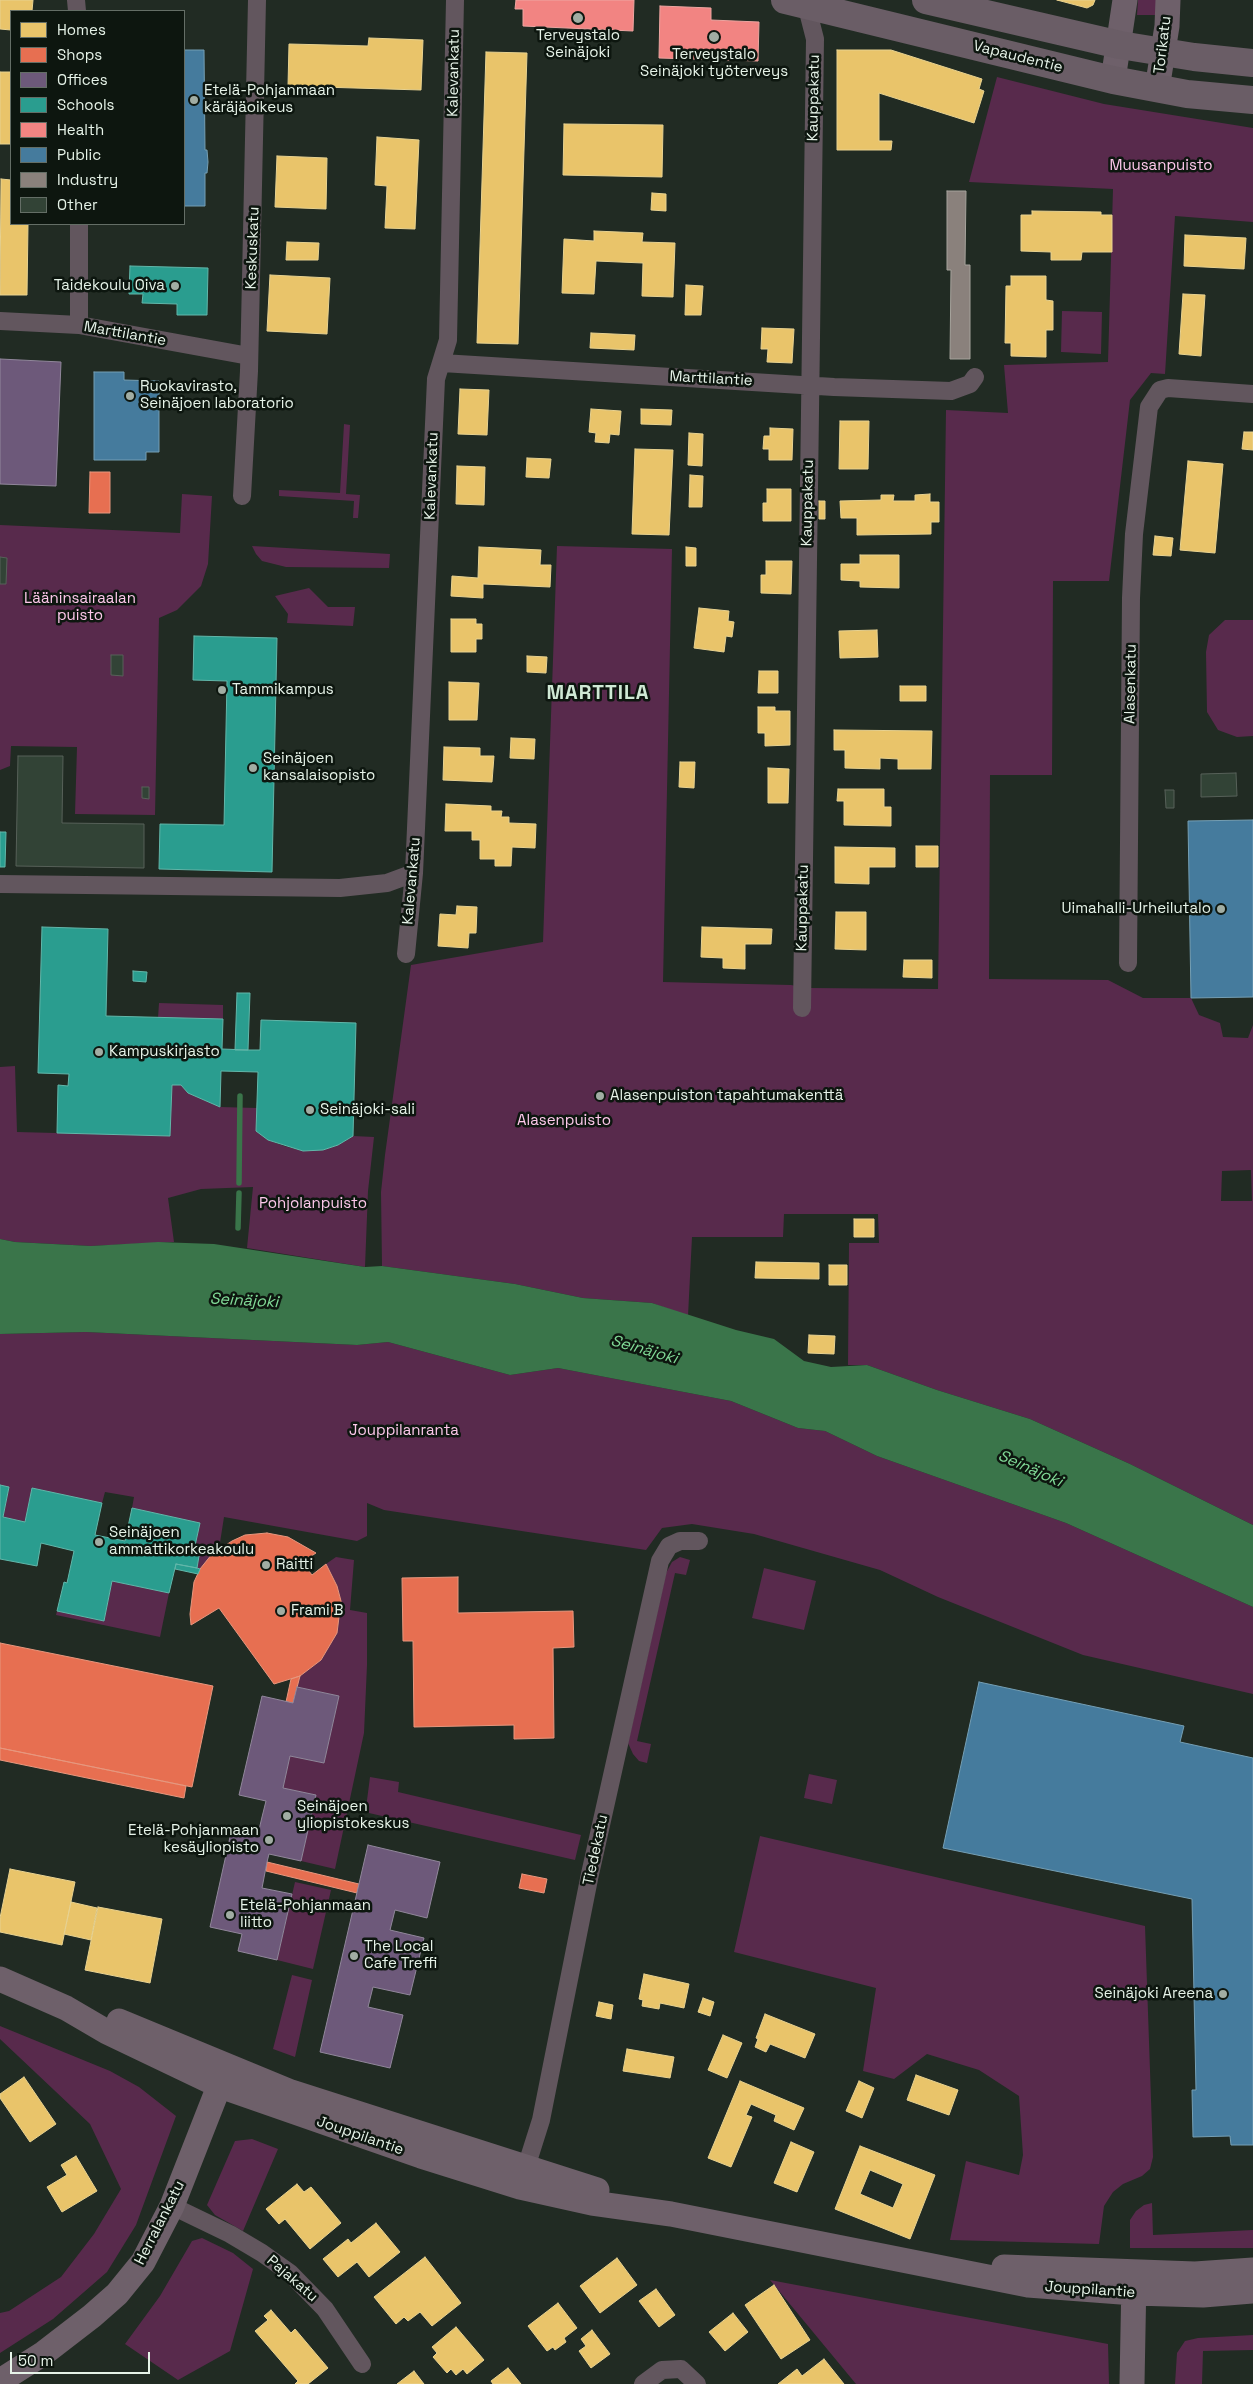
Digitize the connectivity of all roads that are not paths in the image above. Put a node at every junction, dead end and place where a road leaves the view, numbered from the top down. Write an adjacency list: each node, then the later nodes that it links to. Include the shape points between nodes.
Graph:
1 (257, 0): 16 (street, Keskuskatu)
2 (455, 0): 17 (street, Kalevankatu, via 448,340)
3 (926, 0): 7 (main road)
4 (1125, 0): 7 (main road)
5 (1168, 0): 8 (main road, Torikatu)
6 (799, 2): 10 (main road, Vapaudentie); 19 (street, Kauppakatu, via 815,39)
7 (1120, 44): 8 (main road); 10 (main road)
8 (1163, 52): 9 (main road); 11 (main road, Torikatu)
9 (1253, 63)
10 (1113, 80): 11 (main road, Vapaudentie)
11 (1157, 89): 12 (main road, Vapaudentie)
12 (1253, 100)
13 (79, 225): 15 (street)
14 (0, 321): 15 (street, Marttilantie)
15 (79, 325): 16 (street, Marttilantie)
16 (249, 356): 21 (street, Keskuskatu)
17 (442, 363): 19 (street, Marttilantie); 22 (street, Kalevankatu, via 436,379)
18 (975, 376): 19 (street, Marttilantie, via 970,384 951,391)
19 (810, 385): 26 (street, Kauppakatu)
20 (1253, 394): 25 (street, Alasenkatu, via 1168,388 1160,390 1149,407 1134,534)
21 (242, 496)
22 (414, 873): 23 (street, via 387,884 340,888); 24 (street, Kalevankatu)
23 (0, 884)
24 (406, 954)
25 (1128, 963)
26 (802, 1008)
27 (700, 1541): 30 (street, Tiedekatu, via 680,1541 669,1546 660,1561 590,1874 541,2120)
28 (0, 1979): 29 (main road, Jouppilantie, via 66,2008 113,2019 154,2034)
29 (224, 2076): 30 (main road, Jouppilantie, via 292,2092); 31 (main road, Herralankatu)
30 (523, 2177): 33 (main road, Jouppilantie, via 671,2214 929,2265)
31 (172, 2206): 35 (street, Pajakatu, via 230,2234 290,2274 325,2308); 36 (main road, Herralankatu, via 143,2262 117,2294 44,2352)
32 (1253, 2270): 33 (main road, Jouppilantie)
33 (1134, 2282): 34 (main road, Jouppilantie, via 1203,2294); 39 (main road)
34 (1253, 2291)
35 (362, 2364)
36 (0, 2381)
37 (643, 2384): 38 (street, via 662,2370 681,2369)
38 (697, 2384)
39 (1132, 2384)

